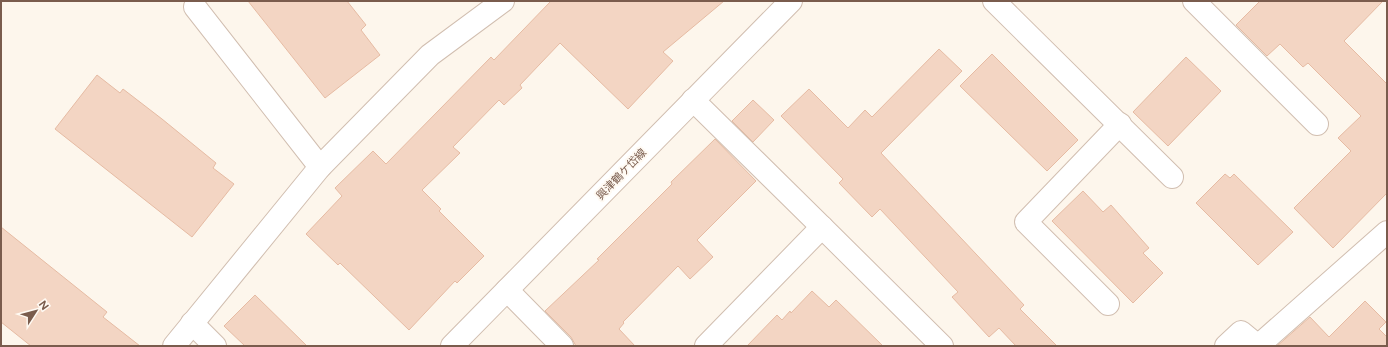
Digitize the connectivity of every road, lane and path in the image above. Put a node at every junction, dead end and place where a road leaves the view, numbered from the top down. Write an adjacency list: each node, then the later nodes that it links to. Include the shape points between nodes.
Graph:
1 (503, 1): 9 (street, via 430,55)
2 (791, 1): 6 (street, 興津鶴ケ岱線)
3 (994, 1): 7 (street)
4 (1194, 1): 8 (street)
5 (195, 7): 9 (street)
6 (693, 100): 11 (street); 13 (street, 興津鶴ケ岱線)
7 (1120, 124): 10 (street); 14 (street, via 1026,222)
8 (1317, 124)
9 (320, 167): 15 (street)
10 (1172, 176)
11 (822, 227): 20 (street); 21 (street)
12 (1387, 232): 23 (street)
13 (507, 290): 18 (street, 興津鶴ケ岱線); 19 (street)
14 (1108, 304)
15 (192, 323): 16 (street); 17 (street)
16 (174, 346)
17 (215, 346)
18 (452, 346)
19 (562, 346)
20 (706, 346)
21 (942, 346)
22 (1226, 346): 23 (street, via 1241,332)
23 (1258, 346)

